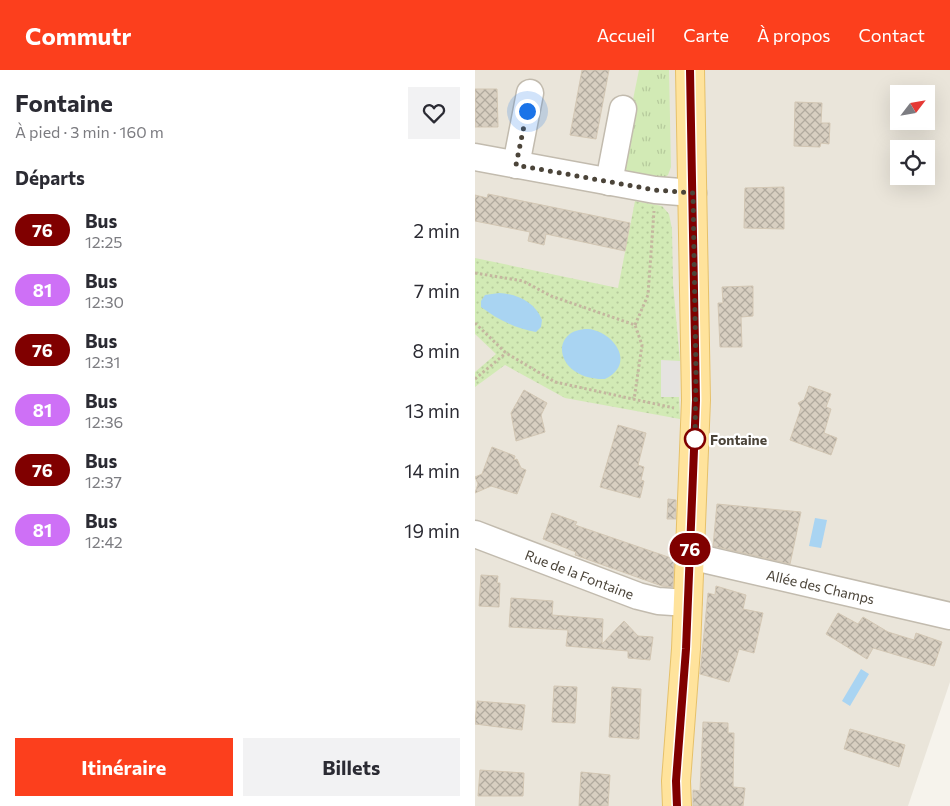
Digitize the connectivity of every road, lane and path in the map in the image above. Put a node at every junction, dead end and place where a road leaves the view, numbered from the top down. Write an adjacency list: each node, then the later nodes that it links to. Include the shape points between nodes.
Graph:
1 (690, 70): 8 (main road)
2 (530, 93): 5 (street)
3 (623, 109): 6 (street)
4 (475, 157): 5 (street)
5 (516, 165): 6 (street)
6 (609, 182): 7 (street)
7 (655, 190): 8 (street); 11 (path, via 648,295)
8 (693, 193): 17 (main road, via 696,391)
9 (475, 273): 11 (path, via 523,281 551,296)
10 (475, 323): 12 (path)
11 (635, 325): 14 (path, via 642,346)
12 (506, 353): 13 (path); 14 (path, via 555,382)
13 (475, 379)
14 (634, 400): 15 (path)
15 (677, 409)
16 (475, 534): 18 (street, Rue de la Fontaine, via 639,596)
17 (690, 556): 18 (main road); 19 (street, Allée des Champs)
18 (688, 603): 20 (main road)
19 (950, 616)
20 (677, 806)

